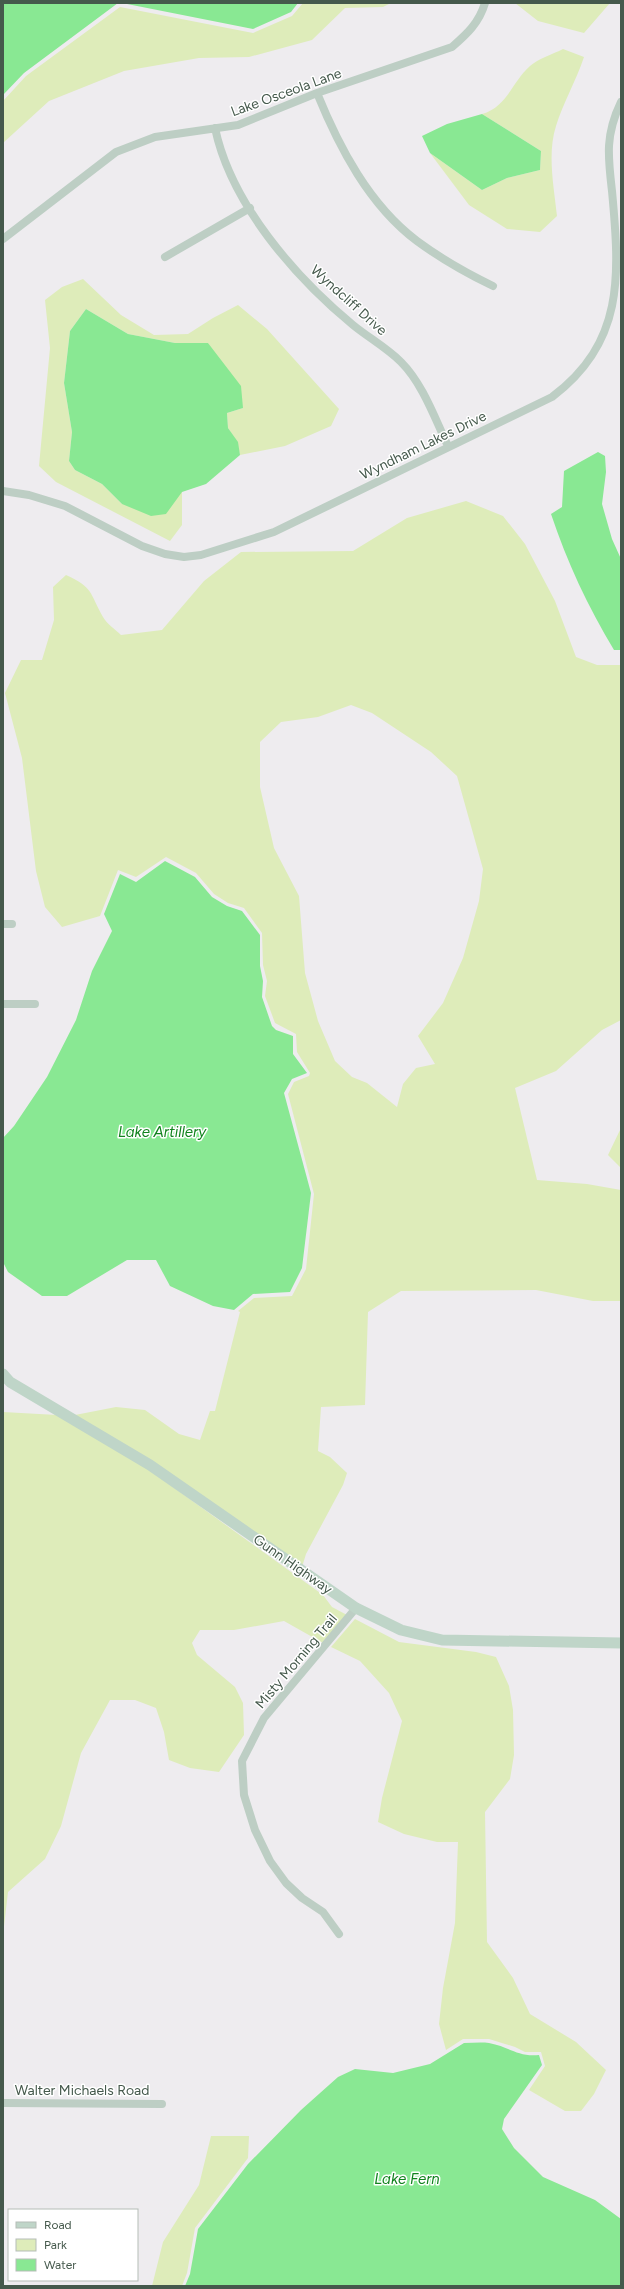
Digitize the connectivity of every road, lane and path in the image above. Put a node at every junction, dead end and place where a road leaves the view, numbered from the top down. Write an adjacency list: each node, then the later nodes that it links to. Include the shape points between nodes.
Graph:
1 (485, 3): 2 (street, Lake Osceola Lane, via 481,15 469,33 452,47)
2 (317, 93): 4 (street, Lake Osceola Lane, via 238,125); 9 (street, via 332,131 347,158 388,214 416,240 463,271)
3 (621, 102): 6 (street, Wyndham Lakes Drive, via 615,114 607,146)
4 (215, 128): 5 (street, Wyndcliff Drive, via 220,153); 7 (street, Lake Osceola Lane, via 155,137 116,152)
5 (250, 208): 8 (street); 10 (street, Wyndcliff Drive, via 275,246 316,292 401,362 415,379)
6 (618, 234): 10 (street, Wyndham Lakes Drive, via 619,279 614,321 602,349 588,369 572,385 552,398)
7 (3, 239)
8 (165, 257)
9 (492, 286)
10 (448, 446): 11 (street, Wyndham Lakes Drive, via 274,532 201,555 184,557 142,546 64,506 29,495)
11 (3, 491)
12 (3, 924): 13 (street)
13 (12, 924)
14 (3, 1004): 15 (street)
15 (35, 1004)
16 (3, 1374): 17 (main road, Gunn Highway, via 10,1382 150,1465)
17 (356, 1608): 18 (main road, Gunn Highway, via 401,1630 442,1640); 19 (street, Misty Morning Trail, via 264,1718 242,1761 244,1795 255,1830 270,1861 286,1883 323,1912)
18 (621, 1643)
19 (339, 1934)
20 (3, 2103): 21 (street, Walter Michaels Road)
21 (162, 2104)

